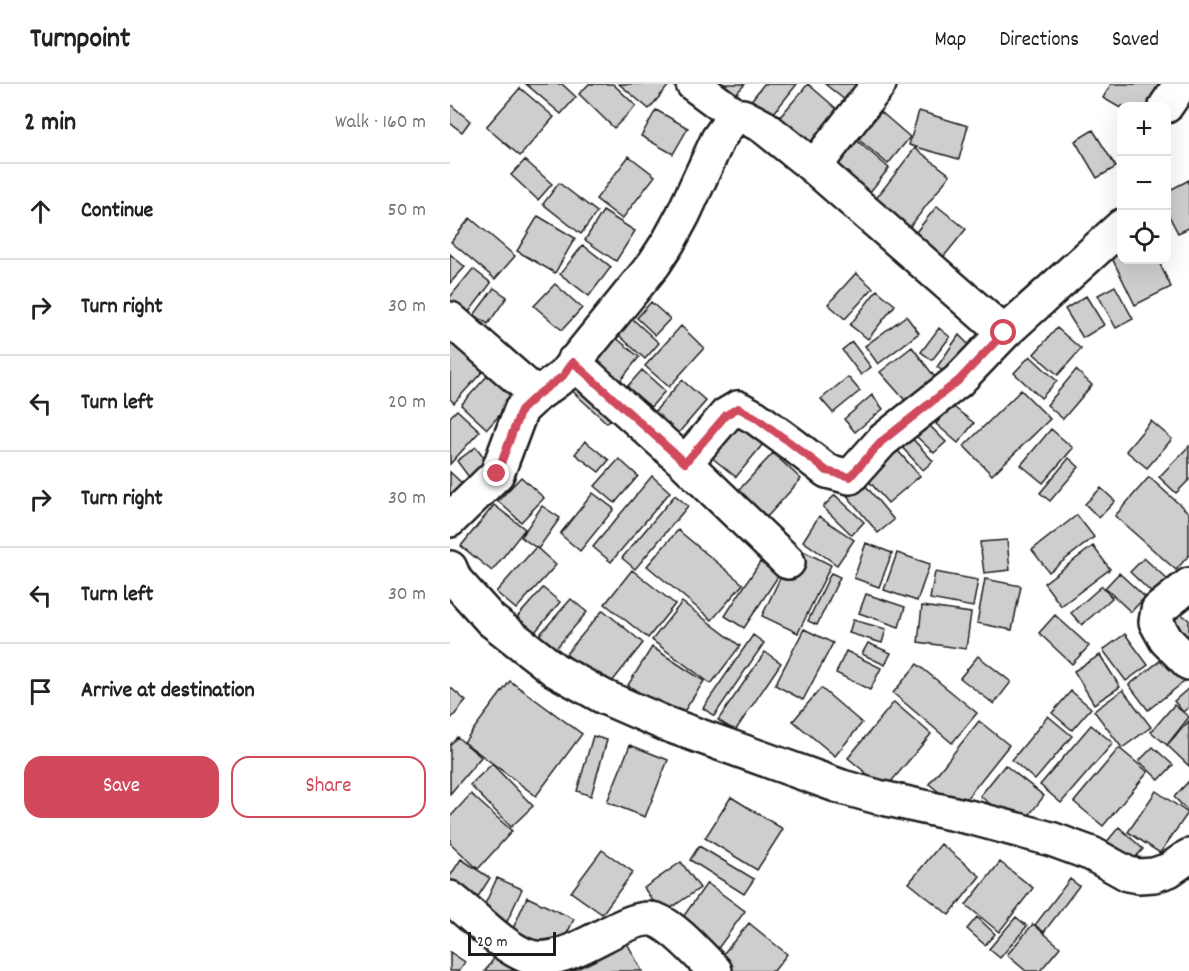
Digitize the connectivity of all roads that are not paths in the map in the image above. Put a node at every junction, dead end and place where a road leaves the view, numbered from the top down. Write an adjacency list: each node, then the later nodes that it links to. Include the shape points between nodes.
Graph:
1 (693, 84): 5 (street)
2 (879, 84): 6 (street)
3 (1181, 84): 4 (street)
4 (1169, 102)
5 (735, 115): 6 (street, via 764,127); 10 (street, via 718,139 669,241)
6 (814, 167): 9 (street)
7 (1117, 231): 9 (street)
8 (450, 319): 11 (street)
9 (1004, 333): 12 (street, via 958,381 882,441 850,477 827,471 738,408 726,415)
10 (573, 362): 11 (street, via 563,376); 12 (street)
11 (537, 395): 13 (street, via 521,410 497,474)
12 (685, 463): 14 (street)
13 (450, 520)
14 (788, 562)
15 (452, 577): 18 (street, via 491,620 555,670 666,724 842,787 1077,848 1128,874 1154,875)
16 (1189, 585): 17 (street, via 1158,610 1156,622 1166,640)
17 (1189, 663)
18 (1189, 856)
19 (450, 898): 20 (street, via 527,956 564,954 649,919 674,932)
20 (715, 971)

